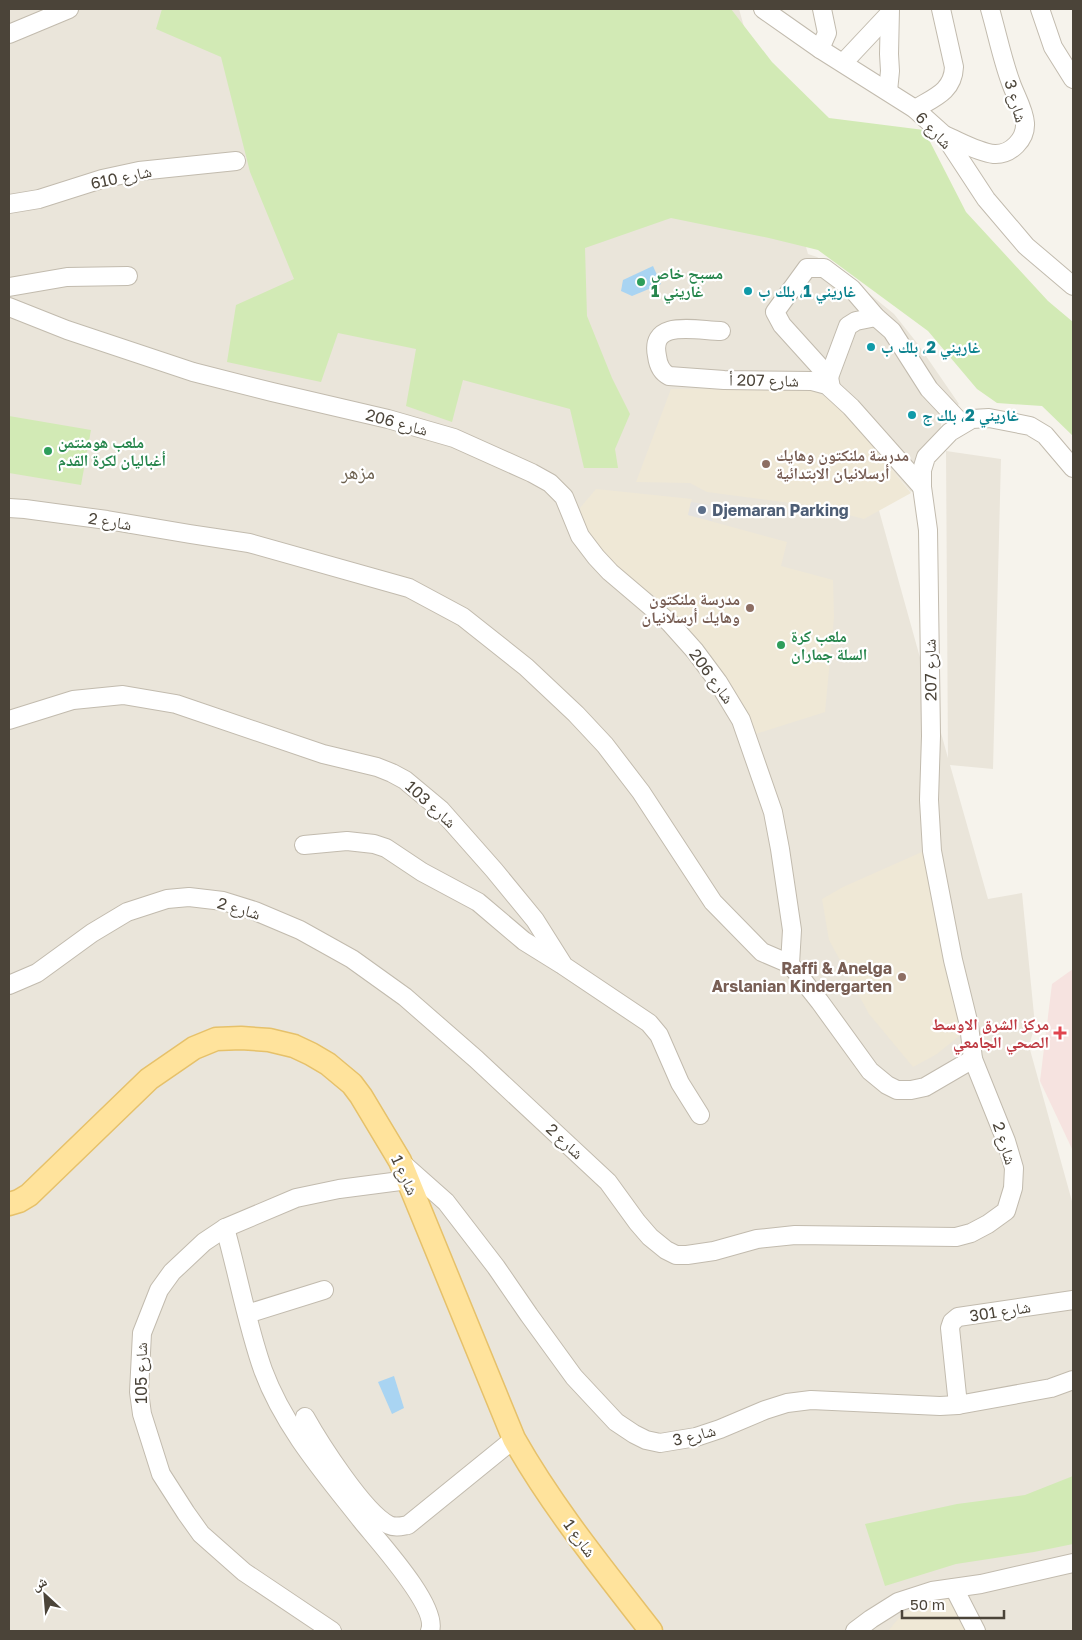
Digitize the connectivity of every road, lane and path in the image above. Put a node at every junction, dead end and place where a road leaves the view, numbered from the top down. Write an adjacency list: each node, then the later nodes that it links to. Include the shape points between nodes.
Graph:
1 (69, 9): 8 (street)
2 (763, 9): 9 (street, شارع 6)
3 (822, 9): 9 (street, via 827,33)
4 (941, 9): 13 (street, via 954,76 946,90)
5 (990, 9): 14 (street, شارع 3, via 1025,122 1024,134 1018,145 1008,152 996,154)
6 (1040, 9): 11 (street, via 1054,47)
7 (890, 12): 10 (street); 12 (street)
8 (9, 34)
9 (820, 49): 10 (street, شارع 6)
10 (843, 63): 12 (street, شارع 6)
11 (1073, 79)
12 (888, 92): 13 (street, شارع 6)
13 (915, 109): 14 (street, شارع 6)
14 (944, 135): 18 (street, شارع 6, via 986,199 1026,246)
15 (236, 161): 16 (street, شارع 610, via 139,170 39,199)
16 (9, 204)
17 (128, 276): 19 (street, via 67,277)
18 (1073, 286)
19 (9, 287)
20 (9, 307): 30 (street, شارع 206, via 194,372 454,438 550,483 564,498 580,536 596,557 670,623 695,651 742,720 773,812 792,930)
21 (876, 317): 23 (street, via 856,320 848,326); 23 (street, via 852,290 824,268 807,268 801,275 775,312 782,325); 24 (street, via 892,331 929,389)
22 (721, 331): 23 (street, شارع 207 أ, via 680,328 661,334 656,351 662,370 669,376 696,378)
23 (830, 382): 26 (street, شارع 207 أ)
24 (962, 424): 25 (street, شارع 207, via 972,419 989,418 1030,426 1045,435); 26 (street, شارع 207, via 926,457)
25 (1073, 468)
26 (922, 487): 33 (street, شارع 207, via 928,530 932,852 969,1024)
27 (9, 508): 30 (street, شارع 2, via 249,543 408,588 463,617 576,714 605,745 640,792 713,902 762,952)
28 (9, 720): 31 (street, شارع 103, via 73,700 123,695 176,704 323,754 392,773 442,810 535,920)
29 (304, 845): 31 (street, via 347,841 386,848 478,902 524,941)
30 (790, 964): 33 (street, via 870,1072 887,1085 897,1090 925,1087)
31 (564, 966): 34 (street, شارع 103, via 649,1023)
32 (9, 985): 33 (street, شارع 2, via 37,973 127,912 149,904 189,897 224,901 255,911 300,930 352,959 405,997 608,1182 650,1237 676,1255 795,1235 956,1236 972,1233 988,1224 1006,1210 1013,1188 1014,1168)
33 (973, 1059)
34 (700, 1115)
35 (404, 1170): 36 (main road, شارع 1, via 361,1096 342,1074 328,1064 294,1046 270,1040 216,1039 169,1063 29,1195); 37 (street, شارع 105, via 296,1198); 44 (street, شارع 3, via 446,1202 574,1377 616,1422 646,1440 660,1443 696,1437 772,1408 810,1400); 46 (main road, شارع 1)
36 (9, 1204)
37 (226, 1228): 40 (street); 49 (street, شارع 105, via 183,1261 159,1290 142,1333 139,1392 142,1414 161,1474 201,1534 244,1572)
38 (324, 1290): 40 (street)
39 (1073, 1300): 44 (street, شارع 301, via 958,1317 952,1322)
40 (247, 1314): 50 (street, via 263,1370 286,1418 306,1450 423,1601 429,1614)
41 (1073, 1380): 42 (street, شارع 3)
42 (1051, 1388): 43 (street, شارع 3); 44 (street, شارع 3)
43 (1073, 1388)
44 (958, 1406)
45 (305, 1417): 46 (street, via 344,1477 379,1518 390,1526 408,1526)
46 (514, 1439): 51 (main road, شارع 1, via 540,1483)
47 (1073, 1563): 48 (street)
48 (954, 1588): 52 (street, via 898,1602); 53 (street)
49 (332, 1631)
50 (430, 1631)
51 (651, 1631)
52 (855, 1631)
53 (976, 1631)

